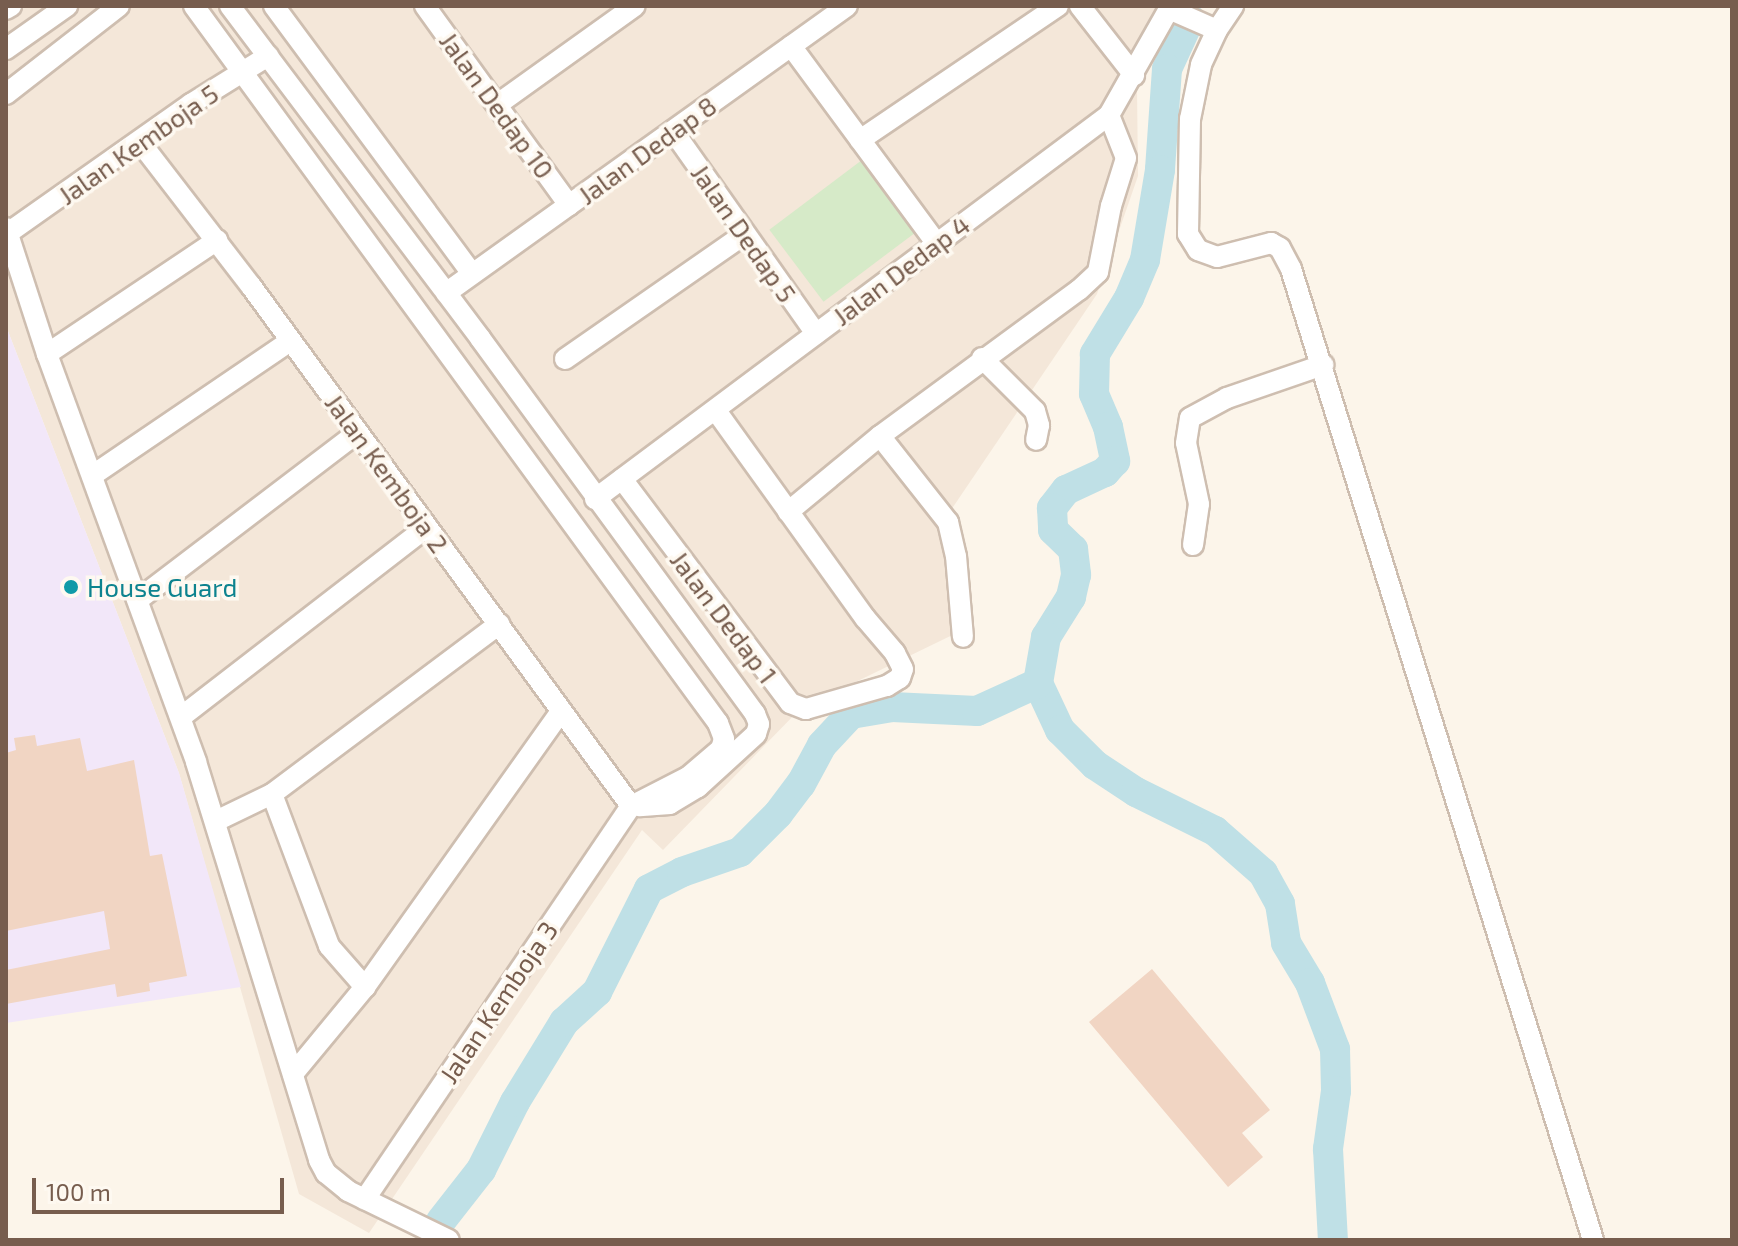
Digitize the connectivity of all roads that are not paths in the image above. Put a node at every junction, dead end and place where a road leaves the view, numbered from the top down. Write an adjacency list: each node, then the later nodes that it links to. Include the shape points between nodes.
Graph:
1 (119, 6): 18 (street)
2 (194, 6): 16 (street)
3 (230, 6): 15 (street)
4 (274, 6): 29 (street)
5 (635, 6): 19 (street)
6 (847, 6): 13 (street, Jalan Dedap 8)
7 (1058, 6): 22 (street)
8 (1080, 6): 17 (street)
9 (1233, 6): 12 (street)
10 (62, 7): 14 (street)
11 (434, 9): 19 (street, Jalan Dedap 10)
12 (1217, 30): 17 (street, Jalan Dedap 4, via 1169,9); 36 (street, via 1201,65 1190,119 1188,234 1198,250 1217,257 1271,243 1280,248)
13 (791, 46): 21 (street, Jalan Dedap 8); 22 (street)
14 (6, 49)
15 (268, 56): 16 (street, Jalan Kemboja 5); 30 (street)
16 (240, 73): 23 (street, Jalan Kemboja 5); 53 (street, via 723,730 721,749 688,777)
17 (1134, 75): 20 (street, Jalan Dedap 4)
18 (6, 94)
19 (498, 104): 24 (street, Jalan Dedap 10)
20 (1109, 115): 28 (street, Jalan Dedap 4); 34 (street, via 1126,158 1098,272)
21 (673, 131): 24 (street, Jalan Dedap 8); 26 (street, Jalan Dedap 5)
22 (860, 140): 28 (street)
23 (140, 142): 25 (street, Jalan Kemboja 5); 27 (street, Jalan Kemboja 2)
24 (569, 205): 29 (street, Jalan Dedap 8)
25 (7, 231): 33 (street)
26 (745, 234): 31 (street, Jalan Dedap 5); 35 (street)
27 (217, 240): 32 (street, Jalan Kemboja 2); 33 (street)
28 (935, 241): 31 (street, Jalan Dedap 4)
29 (472, 274): 30 (street, Jalan Dedap 8)
30 (446, 293): 43 (street)
31 (816, 334): 37 (street, Jalan Dedap 4)
32 (290, 341): 38 (street, Jalan Kemboja 2); 41 (street)
33 (47, 354): 41 (street)
34 (982, 358): 39 (street); 40 (street, via 1035,411)
35 (565, 359)
36 (1323, 365): 46 (street, via 1227,398 1190,418 1186,443 1199,504); 59 (street)
37 (716, 411): 42 (street, Jalan Dedap 4); 44 (street)
38 (358, 432): 45 (street, Jalan Kemboja 2); 47 (street)
39 (880, 436): 44 (street); 49 (street, via 948,522)
40 (1036, 440)
41 (93, 475): 47 (street)
42 (622, 479): 43 (street, Jalan Dedap 4); 44 (street, Jalan Dedap 1, via 790,703 806,709 894,682 903,674 902,664)
43 (595, 499): 53 (street, via 759,724 737,756 698,787 670,804)
44 (788, 512)
45 (427, 527): 48 (street, Jalan Kemboja 2); 51 (street)
46 (1193, 545)
47 (139, 599): 51 (street)
48 (499, 624): 50 (street, Jalan Kemboja 2); 52 (street)
49 (963, 637)
50 (561, 711): 53 (street, Jalan Kemboja 2); 55 (street)
51 (181, 717): 54 (street)
52 (272, 794): 54 (street); 55 (street, via 329,946)
53 (631, 806): 57 (street, Jalan Kemboja 3)
54 (216, 821): 56 (street)
55 (365, 987): 56 (street)
56 (293, 1074): 57 (street, via 326,1173)
57 (365, 1199): 58 (street)
58 (449, 1240)
59 (1593, 1240)

